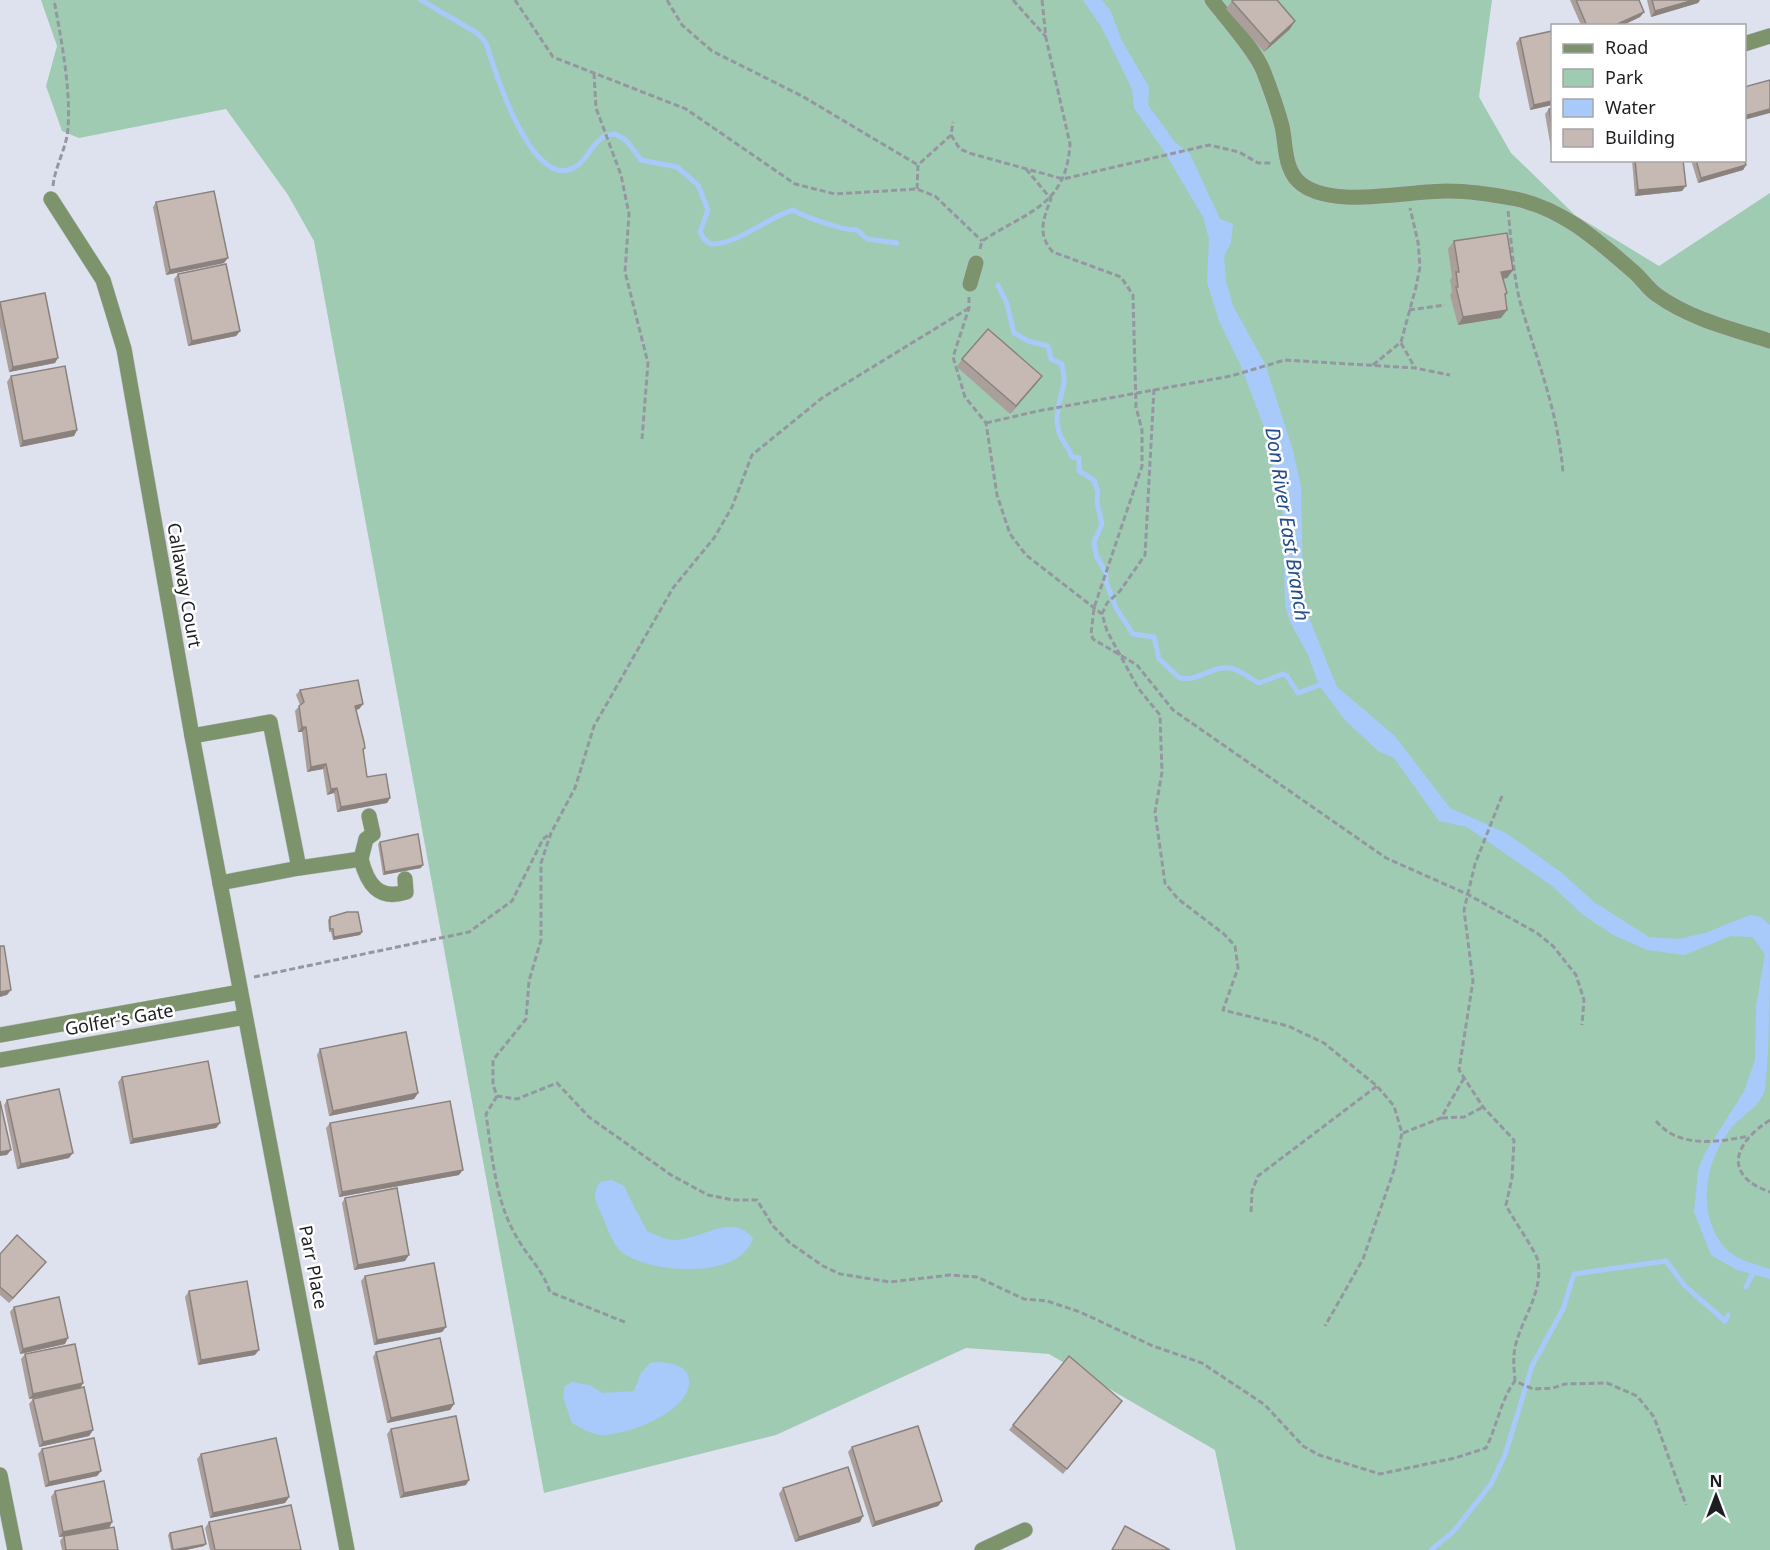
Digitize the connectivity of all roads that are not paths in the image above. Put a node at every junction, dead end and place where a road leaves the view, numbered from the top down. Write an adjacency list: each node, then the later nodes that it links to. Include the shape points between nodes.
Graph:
1 (1212, 0): 7 (street, via 1262,67 1288,162 1297,180 1310,191 1330,197 1449,191 1506,198 1550,210 1574,223 1655,294 1721,326)
2 (1770, 36): 3 (street)
3 (1746, 43)
4 (51, 200): 8 (street, Callaway Court, via 103,280 124,349)
5 (976, 263): 6 (street)
6 (970, 284)
7 (1770, 341)
8 (192, 736): 11 (street, via 270,722); 13 (street, Callaway Court)
9 (369, 816): 10 (street, via 373,834 366,839)
10 (361, 859): 11 (street); 12 (street, via 366,879 380,891 406,892)
11 (299, 868): 13 (street)
12 (405, 879)
13 (220, 883): 14 (street, Callaway Court)
14 (239, 986): 15 (street, Parr Place); 16 (street, Golfer's Gate)
15 (245, 1017): 17 (street, Golfer's Gate); 21 (street, Parr Place)
16 (0, 1035)
17 (0, 1060)
18 (0, 1475): 20 (street)
19 (1025, 1530): 22 (street)
20 (15, 1550)
21 (347, 1550)
22 (982, 1550)

